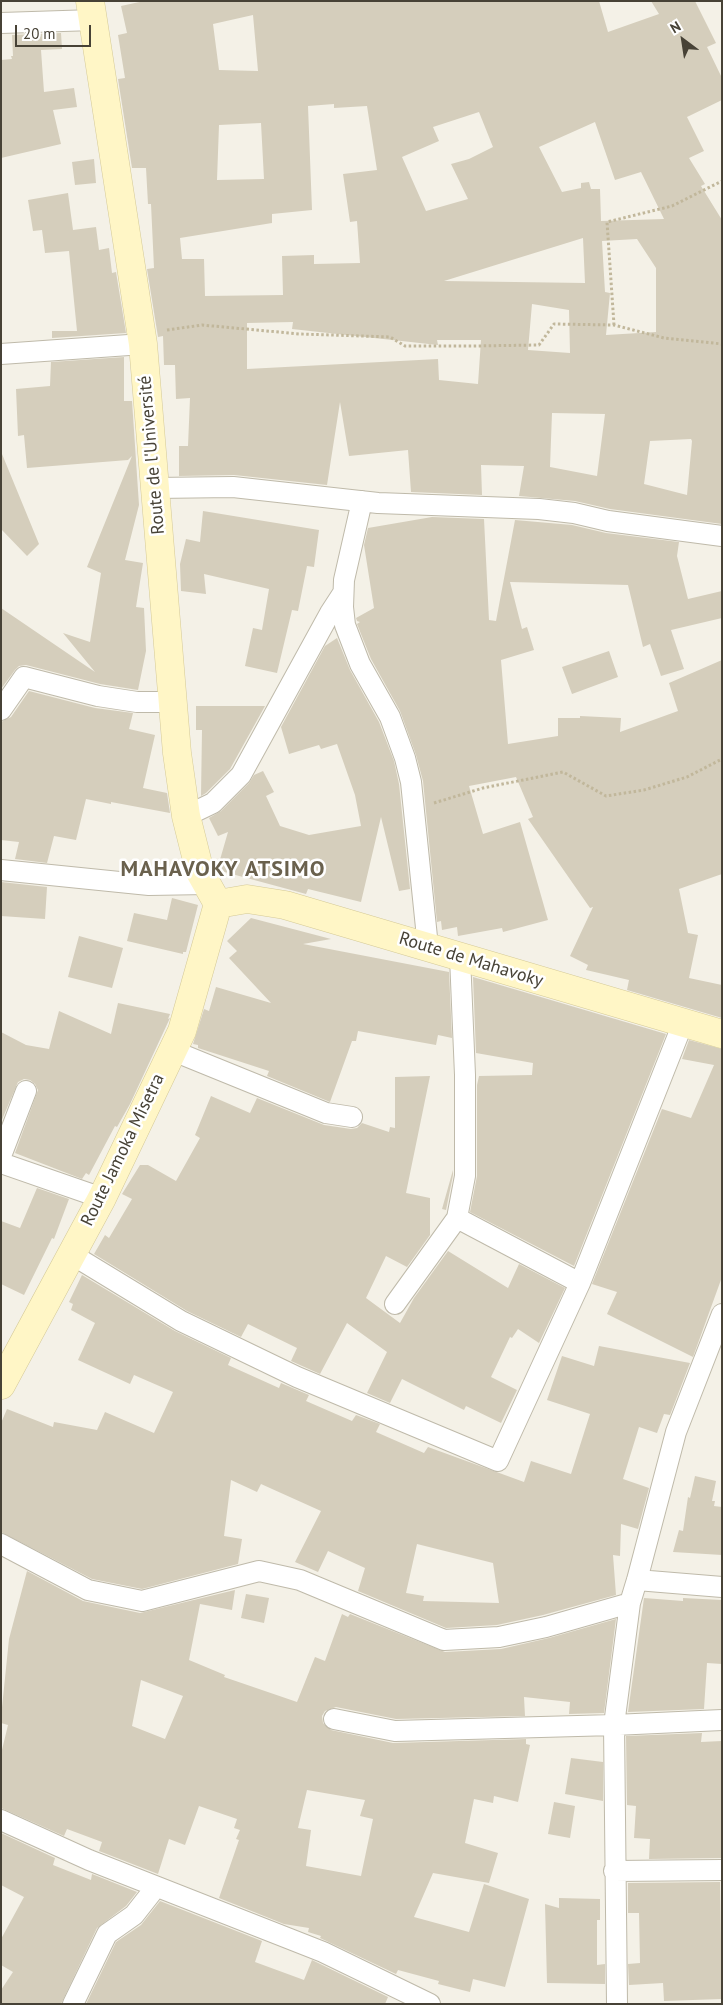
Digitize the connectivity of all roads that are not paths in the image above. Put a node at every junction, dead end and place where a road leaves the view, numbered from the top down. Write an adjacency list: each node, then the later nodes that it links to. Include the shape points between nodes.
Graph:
1 (92, 10): 2 (street); 3 (street, Route de l'Université)
2 (1, 23)
3 (142, 338): 4 (street); 5 (street, Route de l'Université)
4 (1, 354)
5 (155, 488): 6 (street, via 234,487); 9 (street, Route de l'Université)
6 (362, 501): 7 (street, via 539,509); 8 (street)
7 (722, 536)
8 (343, 594): 11 (street, via 240,774 213,803); 14 (street, via 351,643 390,717 411,782)
9 (173, 702): 10 (street, via 127,701 24,678); 11 (street, Route de l'Université)
10 (1, 710)
11 (186, 816): 13 (street, Route de l'Université, via 200,872)
12 (1, 870): 13 (street, via 149,884)
13 (213, 894): 14 (street, Route de Mahavoky, via 284,905); 18 (street, Route Jamoka Misetra, via 182,1031)
14 (428, 947): 15 (street, Route de Mahavoky)
15 (460, 957): 16 (street, Route de Mahavoky); 24 (street, via 465,1075 464,1176)
16 (683, 1023): 17 (street, Route de Mahavoky); 26 (street)
17 (722, 1034)
18 (171, 1050): 20 (street, via 326,1113); 23 (street, Route Jamoka Misetra)
19 (26, 1091): 21 (street)
20 (352, 1118)
21 (1, 1156)
22 (1, 1163): 23 (street)
23 (102, 1198): 25 (street, Route Jamoka Misetra)
24 (457, 1218): 26 (street); 27 (street)
25 (71, 1254): 26 (street, via 190,1326 297,1377 498,1461); 29 (street, Route Jamoka Misetra)
26 (580, 1283)
27 (395, 1304)
28 (722, 1314): 31 (street, via 676,1432)
29 (1, 1385)
30 (1, 1544): 33 (street, via 88,1590 142,1601 259,1571 300,1580 444,1640 499,1637 546,1628)
31 (637, 1580): 32 (street); 33 (street)
32 (722, 1587)
33 (630, 1603): 36 (street)
34 (334, 1719): 36 (street, via 395,1731)
35 (722, 1720): 36 (street)
36 (614, 1725): 39 (street)
37 (1, 1820): 40 (street)
38 (722, 1870): 39 (street)
39 (614, 1871): 43 (street)
40 (156, 1887): 41 (street, via 134,1915 107,1934); 42 (street, via 323,1952)
41 (74, 2004)
42 (430, 2004)
43 (617, 2004)

